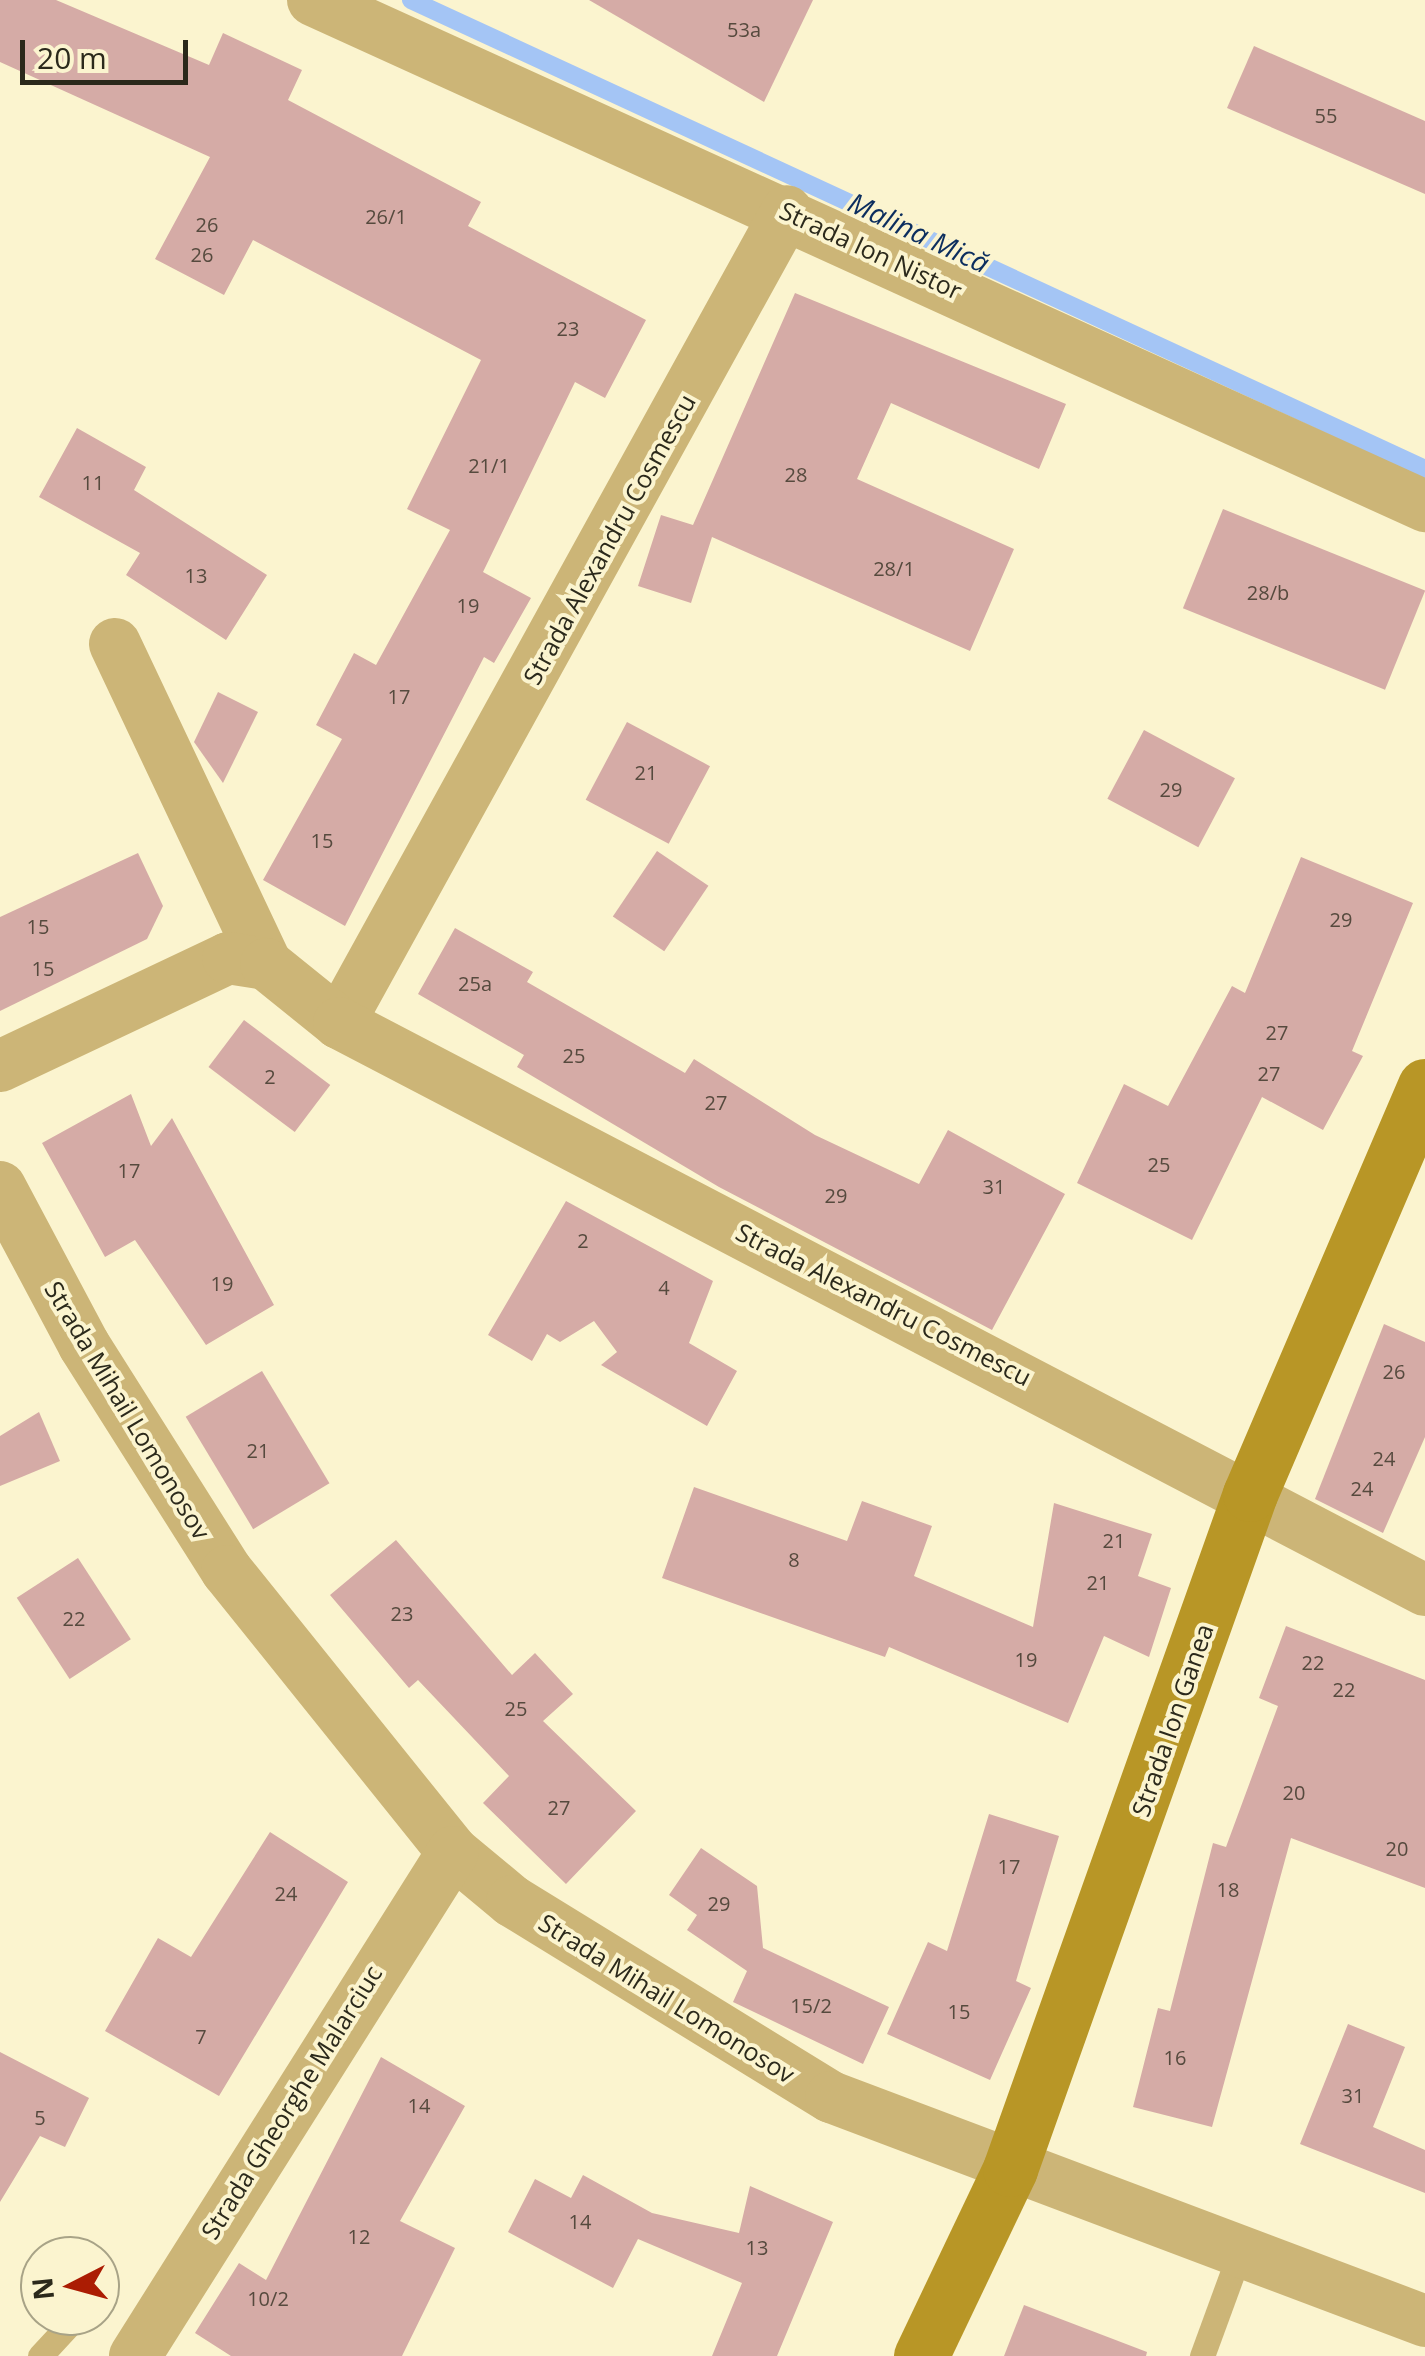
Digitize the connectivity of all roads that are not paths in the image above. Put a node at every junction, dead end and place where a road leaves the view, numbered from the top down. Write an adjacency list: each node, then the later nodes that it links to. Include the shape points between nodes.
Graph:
1 (313, 0): 2 (street, Strada Ion Nistor)
2 (787, 211): 3 (street, Strada Ion Nistor); 6 (street, Strada Alexandru Cosmescu)
3 (1425, 506)
4 (115, 644): 5 (street, Strada Alexandru Cosmescu)
5 (266, 964): 6 (street, Strada Alexandru Cosmescu); 7 (street, via 228,958)
6 (340, 1023): 10 (street, Strada Alexandru Cosmescu)
7 (0, 1066)
8 (1425, 1086): 10 (street, Strada Ion Ganea)
9 (0, 1188): 12 (street, Strada Mihail Lomonosov, via 84,1345 227,1571)
10 (1250, 1494): 11 (street, Strada Alexandru Cosmescu); 13 (street, Strada Ion Ganea)
11 (1425, 1590)
12 (453, 1852): 13 (street, Strada Mihail Lomonosov, via 608,1968 753,2056); 18 (street, Strada Gheorghe Malarciuc)
13 (1010, 2170): 14 (street, Strada Mihail Lomonosov); 19 (street, Strada Ion Ganea)
14 (1240, 2252): 15 (street, Strada Mihail Lomonosov); 20 (lane)
15 (1425, 2322)
16 (58, 2336): 17 (lane)
17 (40, 2356)
18 (135, 2356)
19 (921, 2356)
20 (1202, 2356)

